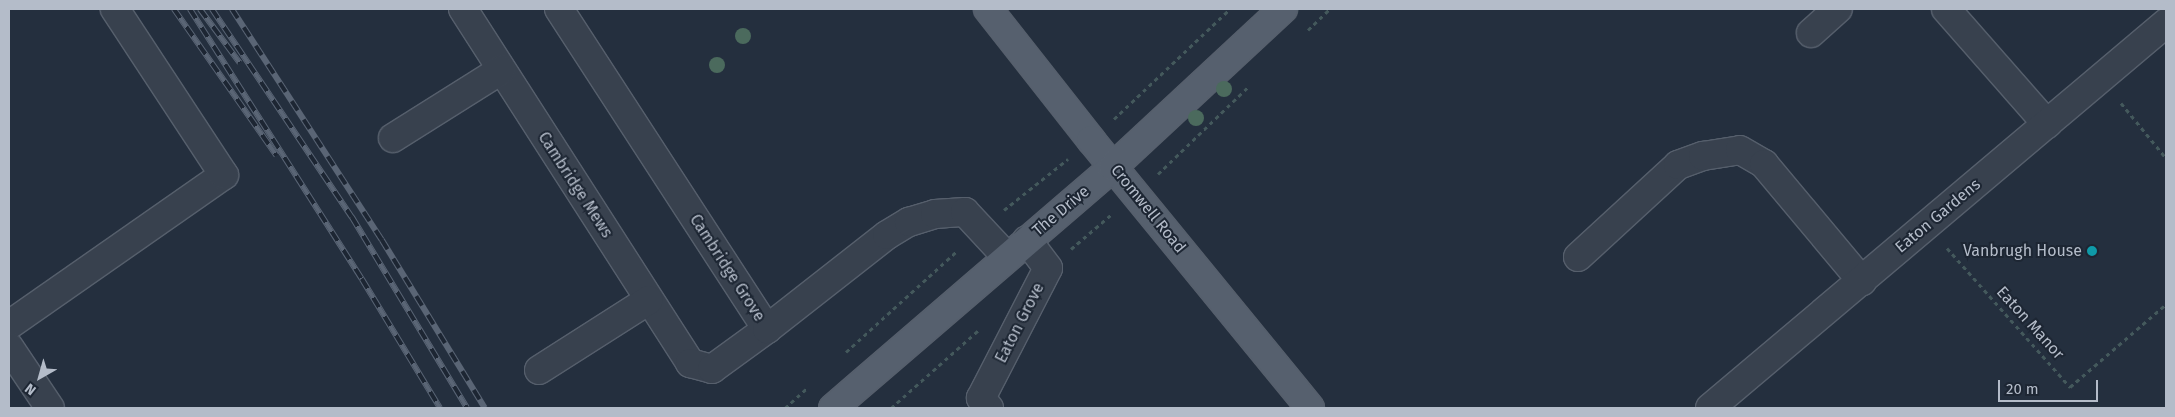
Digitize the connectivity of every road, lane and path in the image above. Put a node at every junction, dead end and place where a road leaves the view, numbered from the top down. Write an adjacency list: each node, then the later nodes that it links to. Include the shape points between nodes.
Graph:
1 (115, 9): 26 (street, via 224,175)
2 (463, 9): 12 (street, Cambridge Mews)
3 (559, 9): 27 (street, Cambridge Grove)
4 (988, 9): 18 (main road, Cromwell Road)
5 (1284, 9): 18 (main road, The Drive)
6 (1330, 9): 11 (path)
7 (1838, 9): 10 (street)
8 (1946, 9): 15 (street)
9 (2166, 23): 13 (street, Eaton Gardens)
10 (1811, 33)
11 (1302, 36)
12 (501, 70): 16 (street); 24 (street, Cambridge Mews)
13 (2101, 78): 15 (street, Eaton Gardens); 17 (path)
14 (1251, 84): 19 (path)
15 (2047, 124): 20 (street, Eaton Gardens)
16 (393, 138)
17 (2166, 158)
18 (1113, 167): 19 (main road, Cromwell Road); 21 (main road, The Drive)
19 (1136, 194): 33 (main road, Cromwell Road)
20 (1926, 225): 23 (street, Eaton Gardens); 25 (path, Eaton Manor, via 2070,387)
21 (1016, 248): 27 (street, Cambridge Grove, via 966,212 935,214 909,222 887,235); 31 (main road, The Drive); 32 (street, Eaton Grove, via 1048,268 981,398)
22 (1578, 258): 23 (street, via 1678,165 1702,156 1740,150 1764,164)
23 (1862, 281): 34 (street, Eaton Gardens)
24 (649, 300): 27 (street, Cambridge Mews, via 690,363 712,369); 29 (street)
25 (2166, 304)
26 (9, 325)
27 (767, 329)
28 (9, 348): 30 (street)
29 (539, 370)
30 (50, 408)
31 (833, 408)
32 (989, 408)
33 (1310, 408)
34 (1710, 408)

